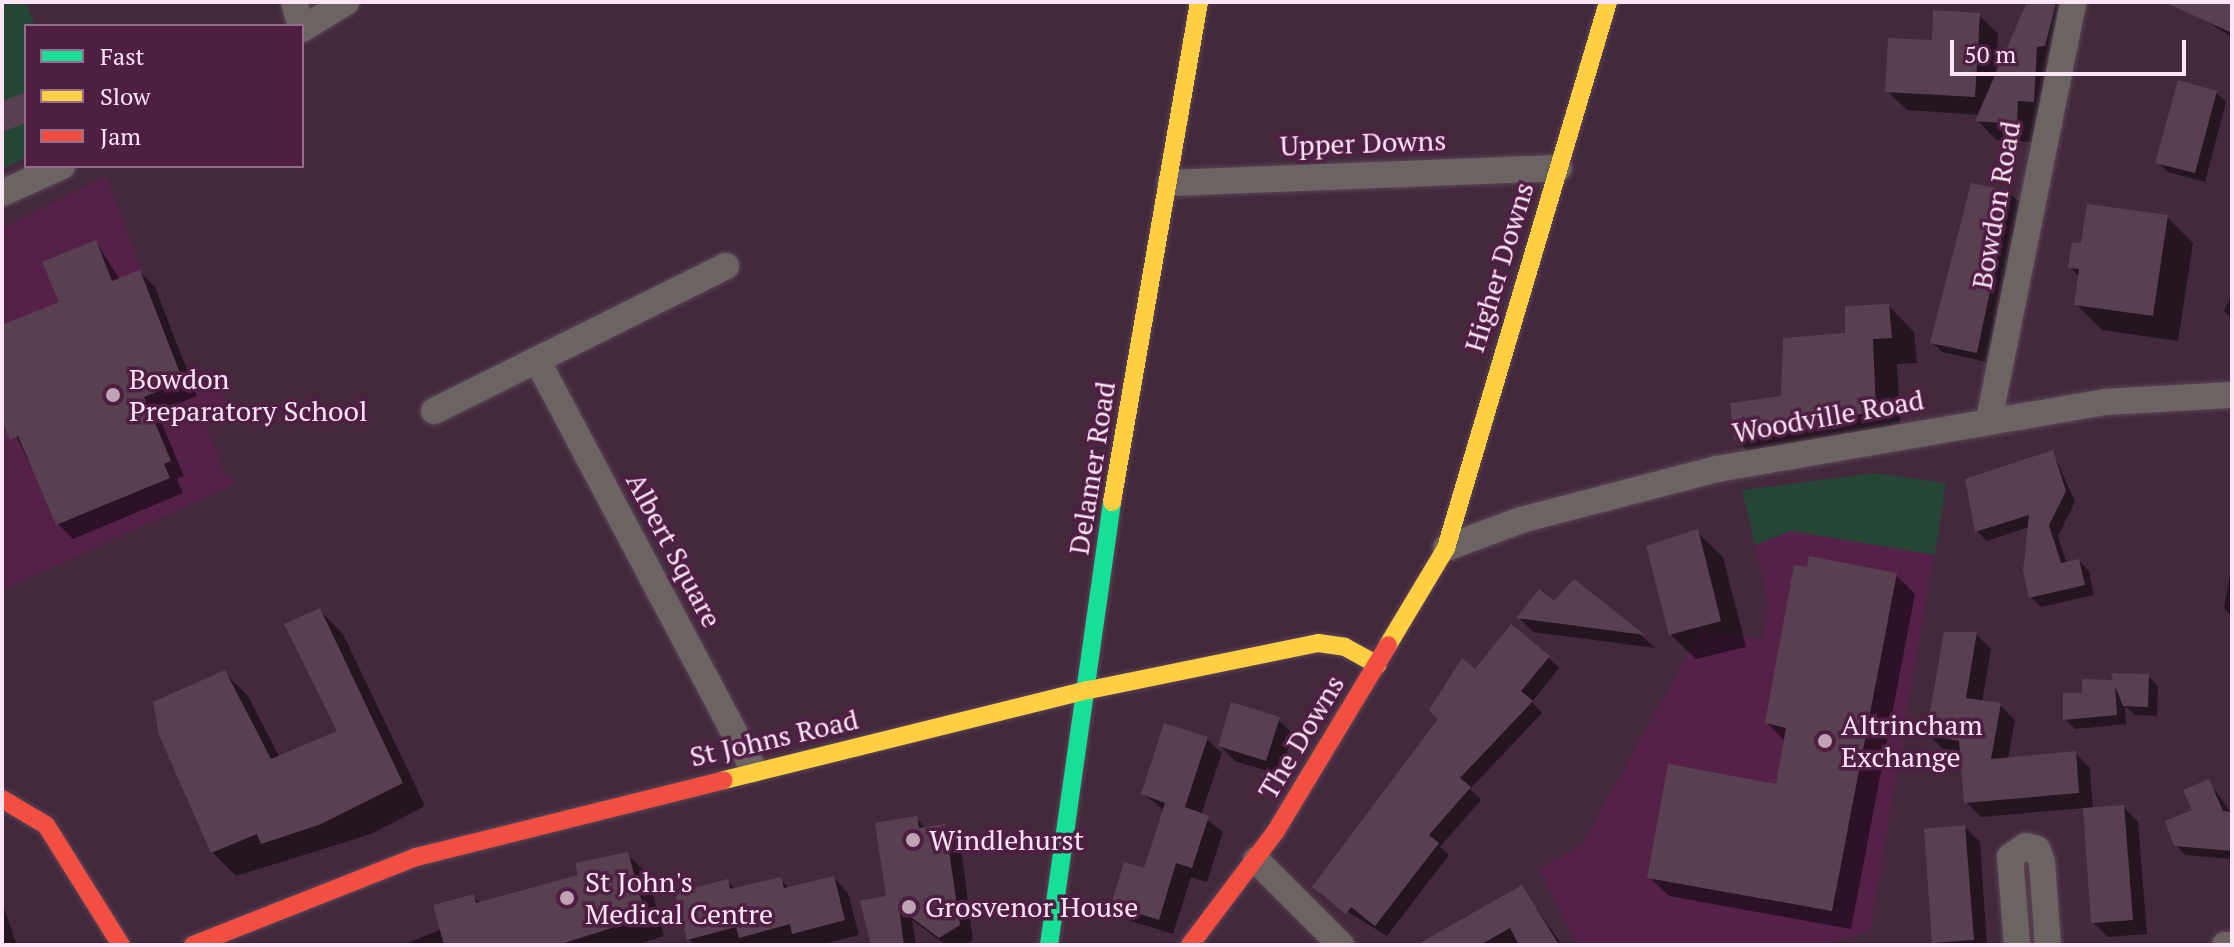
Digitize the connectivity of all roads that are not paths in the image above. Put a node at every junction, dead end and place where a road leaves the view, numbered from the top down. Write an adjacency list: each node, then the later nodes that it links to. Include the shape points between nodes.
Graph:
1 (294, 2): 6 (street)
2 (346, 2): 7 (street)
3 (1199, 2): 10 (street, Delamer Road)
4 (1608, 2): 9 (street, Higher Downs)
5 (2073, 2): 16 (street, Bowdon Road)
6 (301, 24)
7 (304, 27)
8 (58, 168): 11 (street)
9 (1559, 168): 10 (street, Upper Downs); 17 (street, Higher Downs)
10 (1170, 183): 19 (street, Delamer Road, via 1114,490)
11 (2, 193)
12 (726, 266): 13 (street)
13 (537, 360): 15 (street); 20 (street, Albert Square)
14 (2232, 395): 16 (street, Woodville Road, via 2105,402)
15 (434, 411)
16 (1989, 420): 17 (street, Woodville Road, via 1717,469 1521,520)
17 (1446, 548): 18 (street, The Downs)
18 (1377, 665): 19 (street, St Johns Road, via 1345,647 1318,643); 22 (street, The Downs)
19 (1089, 690): 20 (street, St Johns Road); 25 (street, Delamer Road)
20 (754, 769): 24 (street, St Johns Road, via 416,857)
21 (2, 799): 23 (street, via 46,825)
22 (1256, 860): 26 (street, The Downs); 27 (street)
23 (121, 945)
24 (193, 945)
25 (1049, 945)
26 (1190, 945)
27 (1341, 945)
28 (2017, 945): 29 (street, via 2010,857 2026,846 2037,849 2042,862)
29 (2048, 945)
30 (2225, 945): 31 (street)
31 (2232, 945)

